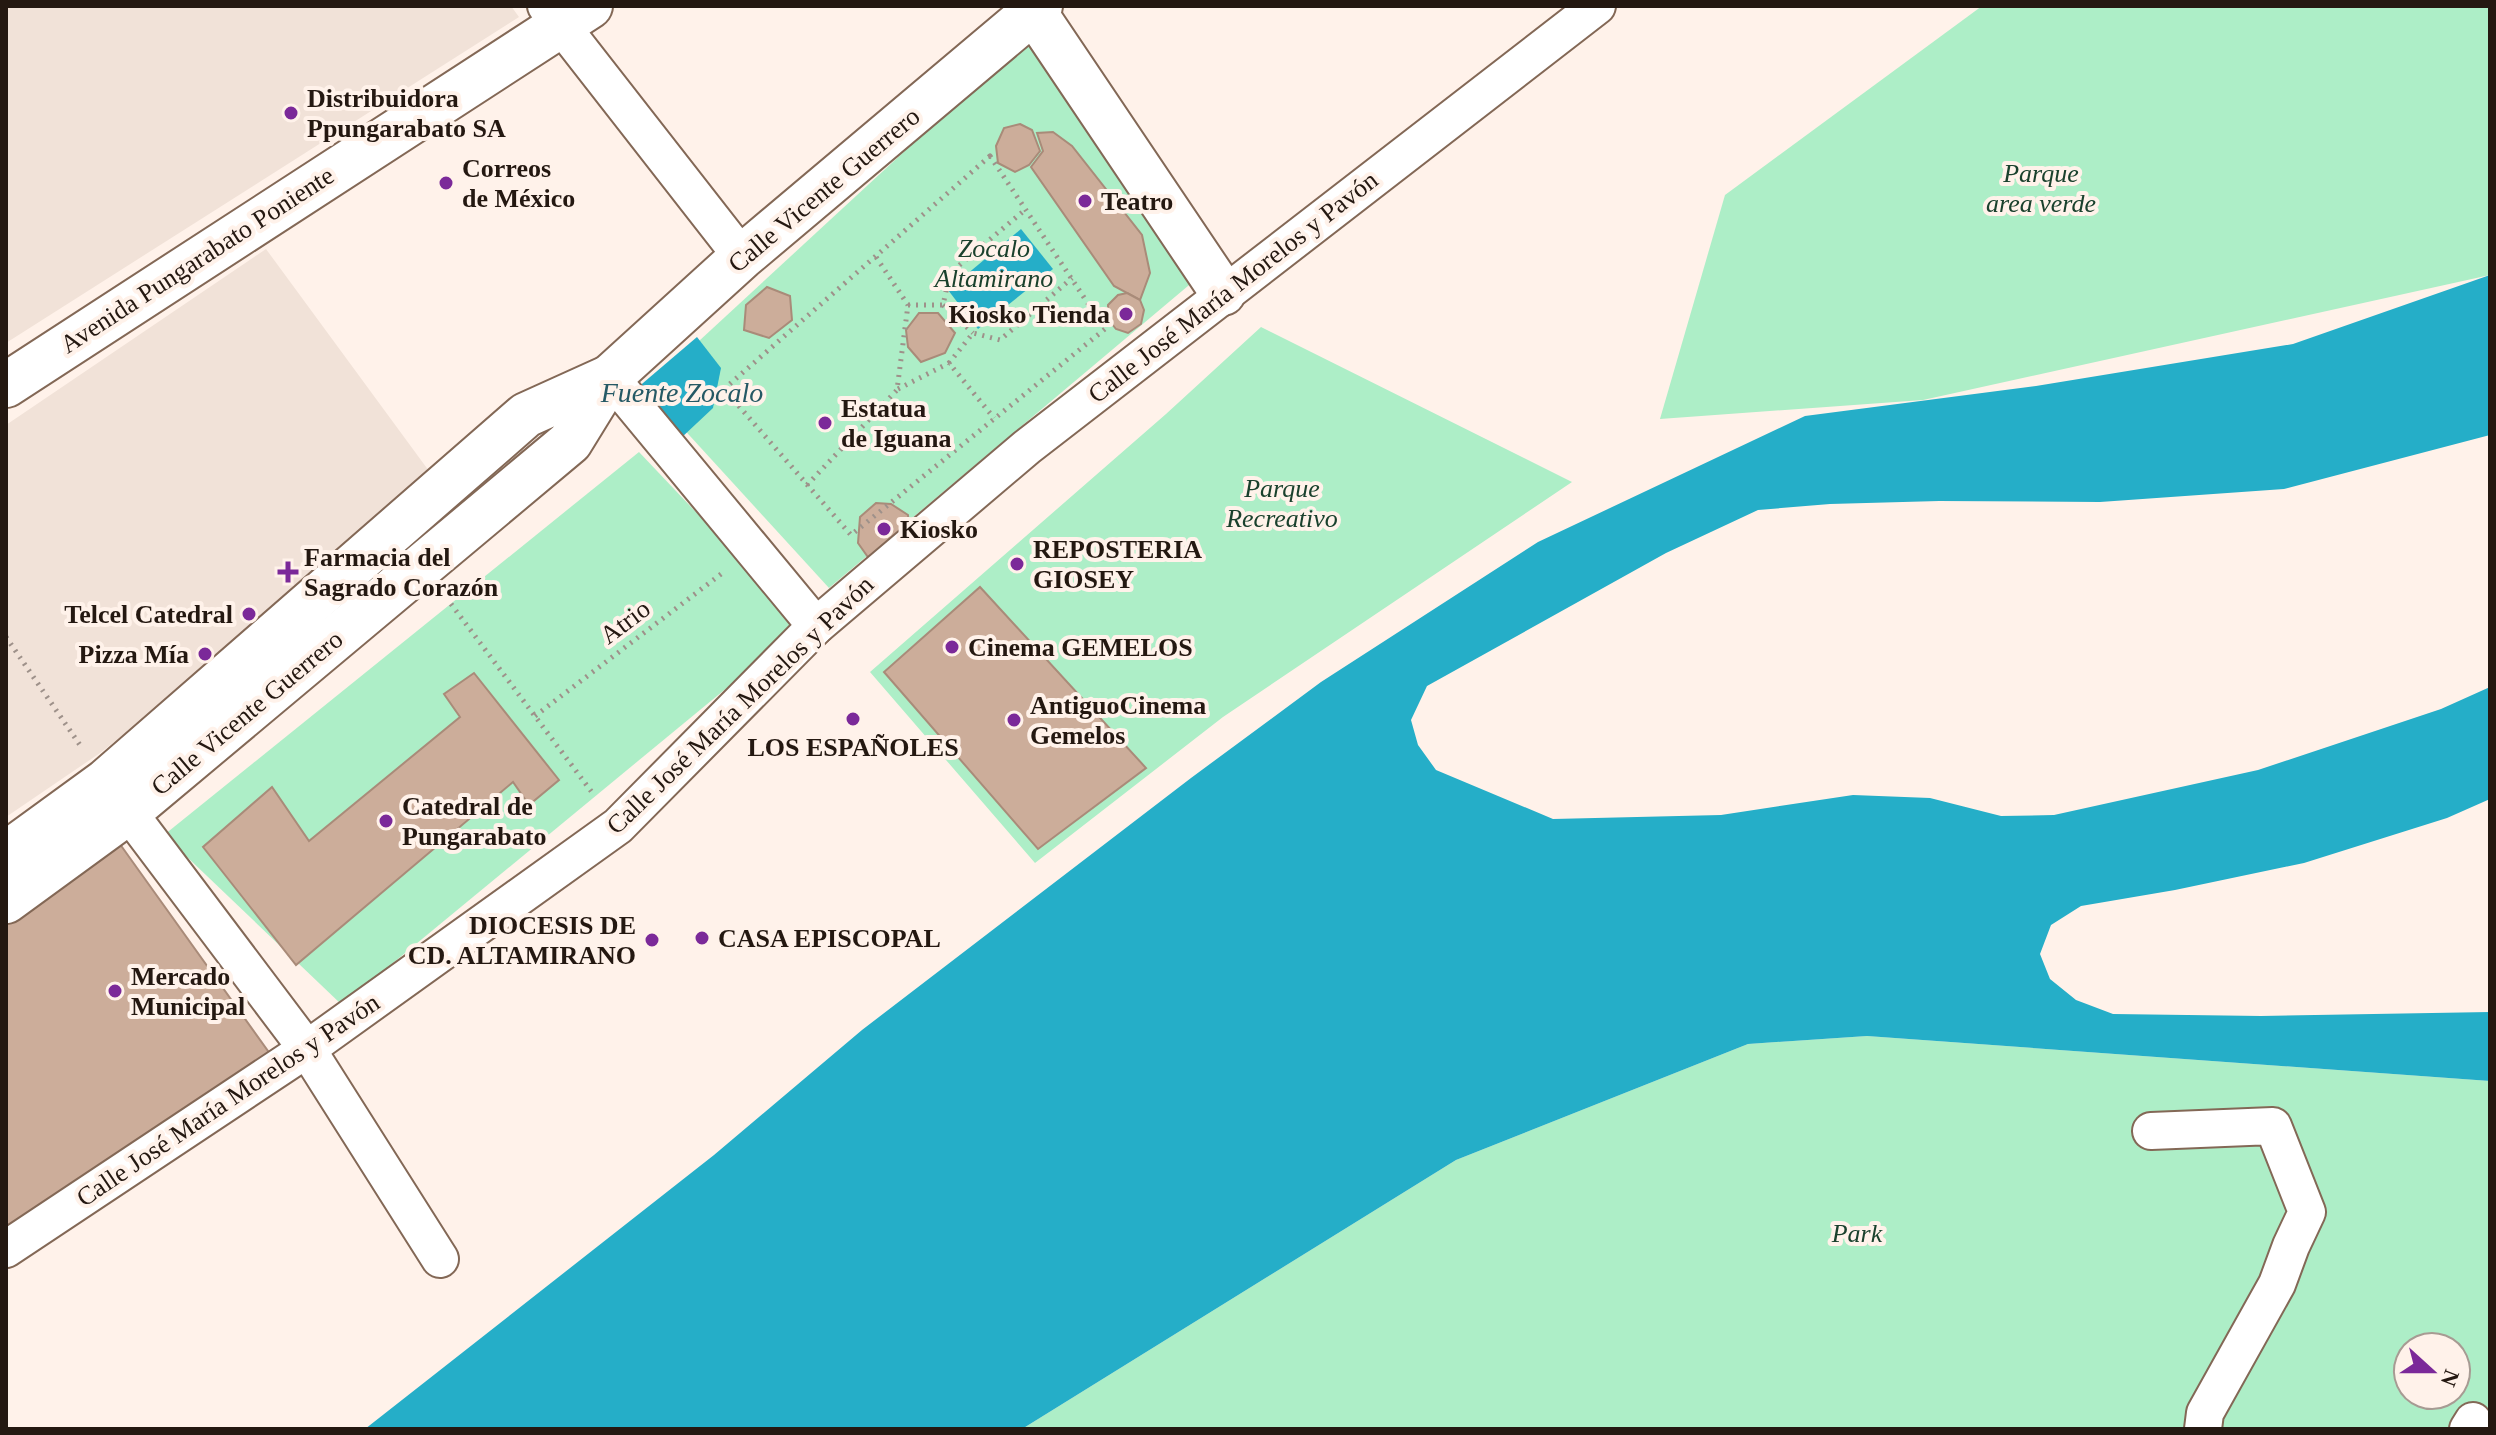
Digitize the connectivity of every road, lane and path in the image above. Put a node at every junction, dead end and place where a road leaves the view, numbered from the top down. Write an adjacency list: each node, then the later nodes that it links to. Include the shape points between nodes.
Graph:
1 (1597, 6): 8 (street, Calle José María Morelos y Pavón)
2 (1034, 8): 5 (street, Calle Vicente Guerrero); 8 (street)
3 (565, 12): 5 (street); 14 (street, Avenida Pungarabato Poniente)
4 (1026, 209): 6 (path, via 990,156); 7 (path); 10 (path, via 950,273)
5 (742, 257): 13 (street, Calle Vicente Guerrero)
6 (876, 257): 9 (path); 17 (path, via 724,389)
7 (1072, 278): 11 (path, via 1000,340); 16 (path, via 1105,329)
8 (1223, 293): 22 (street, Calle José María Morelos y Pavón, via 1027,447)
9 (908, 305): 10 (path); 15 (path)
10 (943, 305): 11 (path)
11 (973, 333): 12 (path)
12 (949, 363): 15 (path); 16 (path)
13 (610, 377): 18 (street, Calle Vicente Guerrero, via 526,415); 20 (street, Calle Vicente Guerrero, via 570,442); 22 (street)
14 (6, 385)
15 (897, 390): 17 (path)
16 (994, 418): 17 (path, via 851,535)
17 (807, 485)
18 (365, 556): 20 (street); 25 (street, Calle Vicente Guerrero)
19 (728, 569): 24 (path, Atrio)
20 (393, 590): 25 (street, Calle Vicente Guerrero)
21 (451, 604): 24 (path)
22 (816, 626): 26 (street, Calle José María Morelos y Pavón)
23 (6, 637): 25 (path)
24 (535, 716): 26 (path)
25 (116, 797): 27 (street, Calle Vicente Guerrero); 28 (street, Calle Vicente Guerrero); 29 (street)
26 (618, 826): 29 (street, Calle José María Morelos y Pavón)
27 (6, 854)
28 (6, 901)
29 (307, 1049): 31 (street, Calle José María Morelos y Pavón); 32 (street)
30 (2151, 1131): 33 (street, via 2273,1126 2307,1212 2277,1284 2205,1413)
31 (6, 1249)
32 (440, 1259)
33 (2203, 1429)

